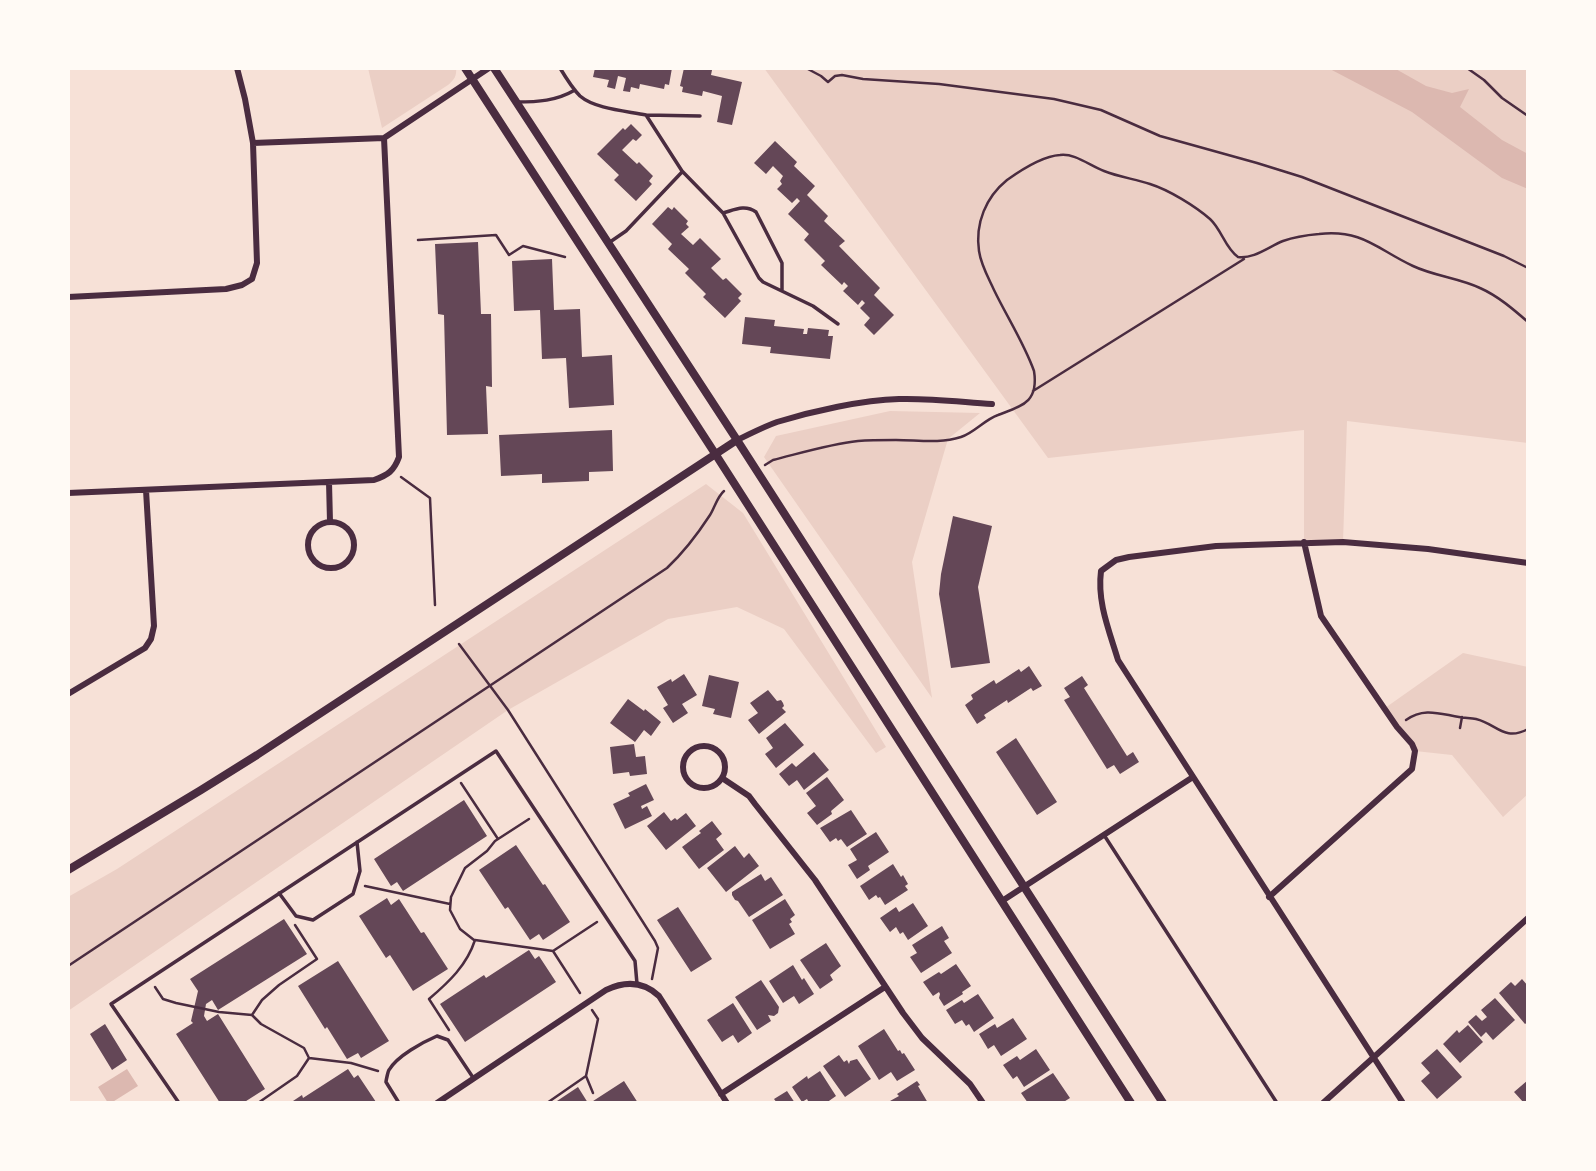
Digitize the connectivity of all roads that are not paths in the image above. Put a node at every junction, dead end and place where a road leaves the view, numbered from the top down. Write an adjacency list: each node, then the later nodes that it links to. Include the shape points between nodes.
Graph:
1 (237, 68): 12 (street)
2 (465, 68): 6 (street)
3 (489, 68): 6 (street)
4 (494, 68): 8 (street)
5 (559, 68): 7 (lane)
6 (472, 80): 11 (street); 21 (street)
7 (575, 90): 8 (lane, via 551,100); 9 (lane, via 592,103)
8 (516, 102): 15 (street)
9 (646, 115): 10 (lane); 13 (lane)
10 (700, 116)
11 (384, 138): 12 (street); 22 (street, via 399,457 386,476)
12 (253, 144): 17 (street, via 257,263 252,279 226,289)
13 (682, 171): 14 (lane); 15 (lane, via 626,231)
14 (723, 213): 16 (lane, via 759,278); 16 (lane, via 745,207 756,212 782,263)
15 (608, 243): 20 (street)
16 (782, 291): 18 (lane)
17 (68, 297)
18 (838, 324)
19 (992, 404): 20 (street, via 875,401 776,422)
20 (737, 440): 21 (street); 34 (street)
21 (716, 455): 33 (street, via 246,762); 37 (street)
22 (329, 482): 23 (street); 25 (street)
23 (146, 490): 24 (street); 28 (street, via 151,639 145,648)
24 (68, 493)
25 (330, 522): 25 (street, via 315,528 308,550 314,561 327,569 345,565 355,544 346,527)
26 (1304, 542): 27 (street, via 1428,549); 29 (street, via 1216,546 1129,557 1101,571 1101,600 1118,660); 36 (street, via 1321,616 1415,751 1412,769)
27 (1528, 564)
28 (68, 694)
29 (1193, 777): 31 (street); 36 (street)
30 (722, 778): 30 (street, via 725,764 716,749 702,746 688,753 683,767 694,785 709,787); 40 (street, via 749,796 815,880)
31 (1104, 835): 34 (street); 51 (lane)
32 (357, 842): 35 (lane); 35 (lane, via 360,871 353,894 313,920 296,916); 39 (lane, via 496,751 635,961)
33 (68, 870)
34 (1024, 886): 37 (street); 50 (street)
35 (279, 893): 44 (lane, via 111,1004)
36 (1269, 897): 41 (street)
37 (1002, 901): 49 (street)
38 (1528, 918): 41 (street)
39 (637, 984): 42 (street, via 617,985 586,1003); 43 (street, via 650,988 669,1009)
40 (885, 987): 43 (street); 48 (street, via 922,1038 970,1084)
41 (1374, 1058): 52 (street); 53 (street)
42 (474, 1079): 45 (lane, via 448,1040 437,1036 419,1043 388,1070 386,1082); 46 (street)
43 (721, 1094): 47 (street)
44 (179, 1103)
45 (399, 1103)
46 (437, 1103)
47 (727, 1103)
48 (983, 1103)
49 (1132, 1103)
50 (1163, 1103)
51 (1278, 1103)
52 (1323, 1103)
53 (1403, 1103)

